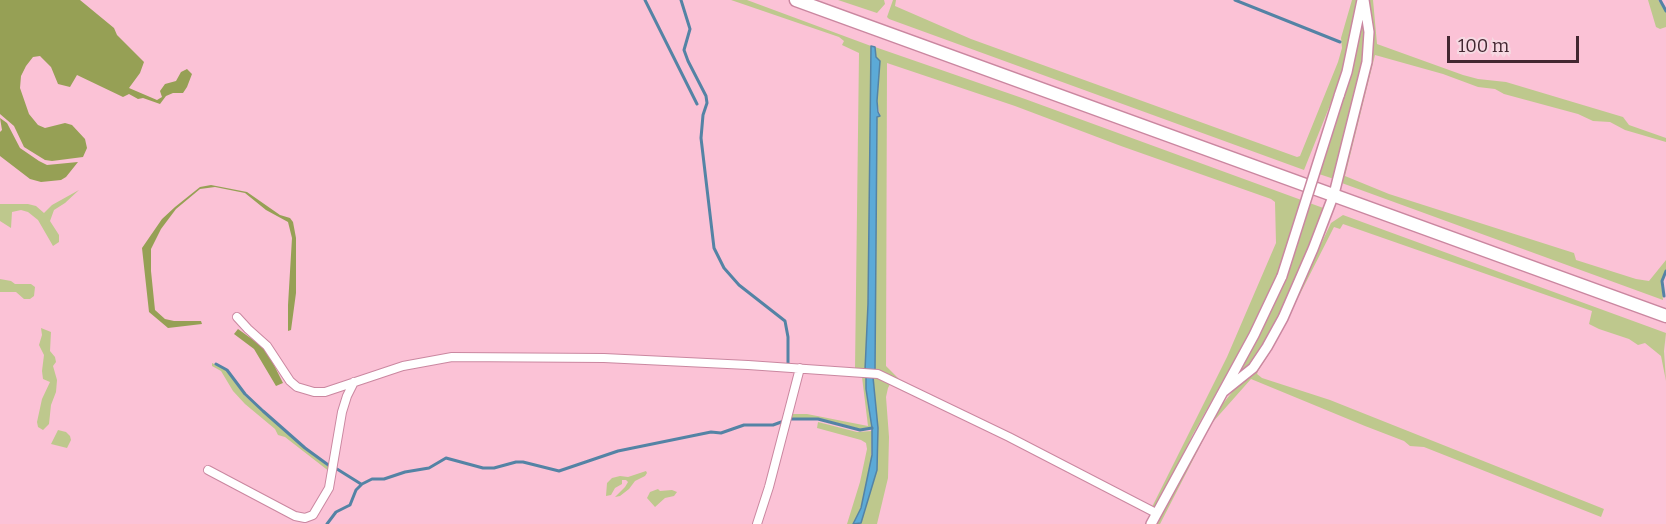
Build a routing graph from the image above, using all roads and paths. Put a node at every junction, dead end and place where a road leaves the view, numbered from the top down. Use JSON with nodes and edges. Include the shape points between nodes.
{"nodes":[{"id":1,"x":796,"y":0,"type":"edge"},
{"id":2,"x":1363,"y":0,"type":"edge"},
{"id":3,"x":1334,"y":194,"type":"junction"},
{"id":4,"x":1666,"y":316,"type":"edge"},
{"id":5,"x":237,"y":317,"type":"dead end"},
{"id":6,"x":800,"y":368,"type":"junction"},
{"id":7,"x":354,"y":382,"type":"junction"},
{"id":8,"x":1223,"y":392,"type":"junction"},
{"id":9,"x":208,"y":470,"type":"dead end"},
{"id":10,"x":1156,"y":513,"type":"junction"},
{"id":11,"x":757,"y":524,"type":"edge"},
{"id":12,"x":1150,"y":524,"type":"edge"}],
"edges":[{"from":1,"to":3,"type":"highway"},
{"from":2,"to":3,"type":"street","via":[[1369,32],[1367,62]]},
{"from":2,"to":8,"type":"street","bridge":true,"via":[[1347,72],[1282,276]]},
{"from":3,"to":4,"type":"highway"},
{"from":3,"to":8,"type":"street","via":[[1283,318],[1267,347],[1252,368]]},
{"from":5,"to":7,"type":"street","via":[[267,346],[283,373],[297,387],[325,392]]},
{"from":6,"to":7,"type":"street","via":[[604,358],[452,357],[403,366]]},
{"from":6,"to":10,"type":"street","via":[[878,374]]},
{"from":6,"to":11,"type":"street"},
{"from":7,"to":9,"type":"street","via":[[342,412],[329,488],[313,515],[295,516]]},
{"from":8,"to":10,"type":"street"},
{"from":10,"to":12,"type":"street"}]}
